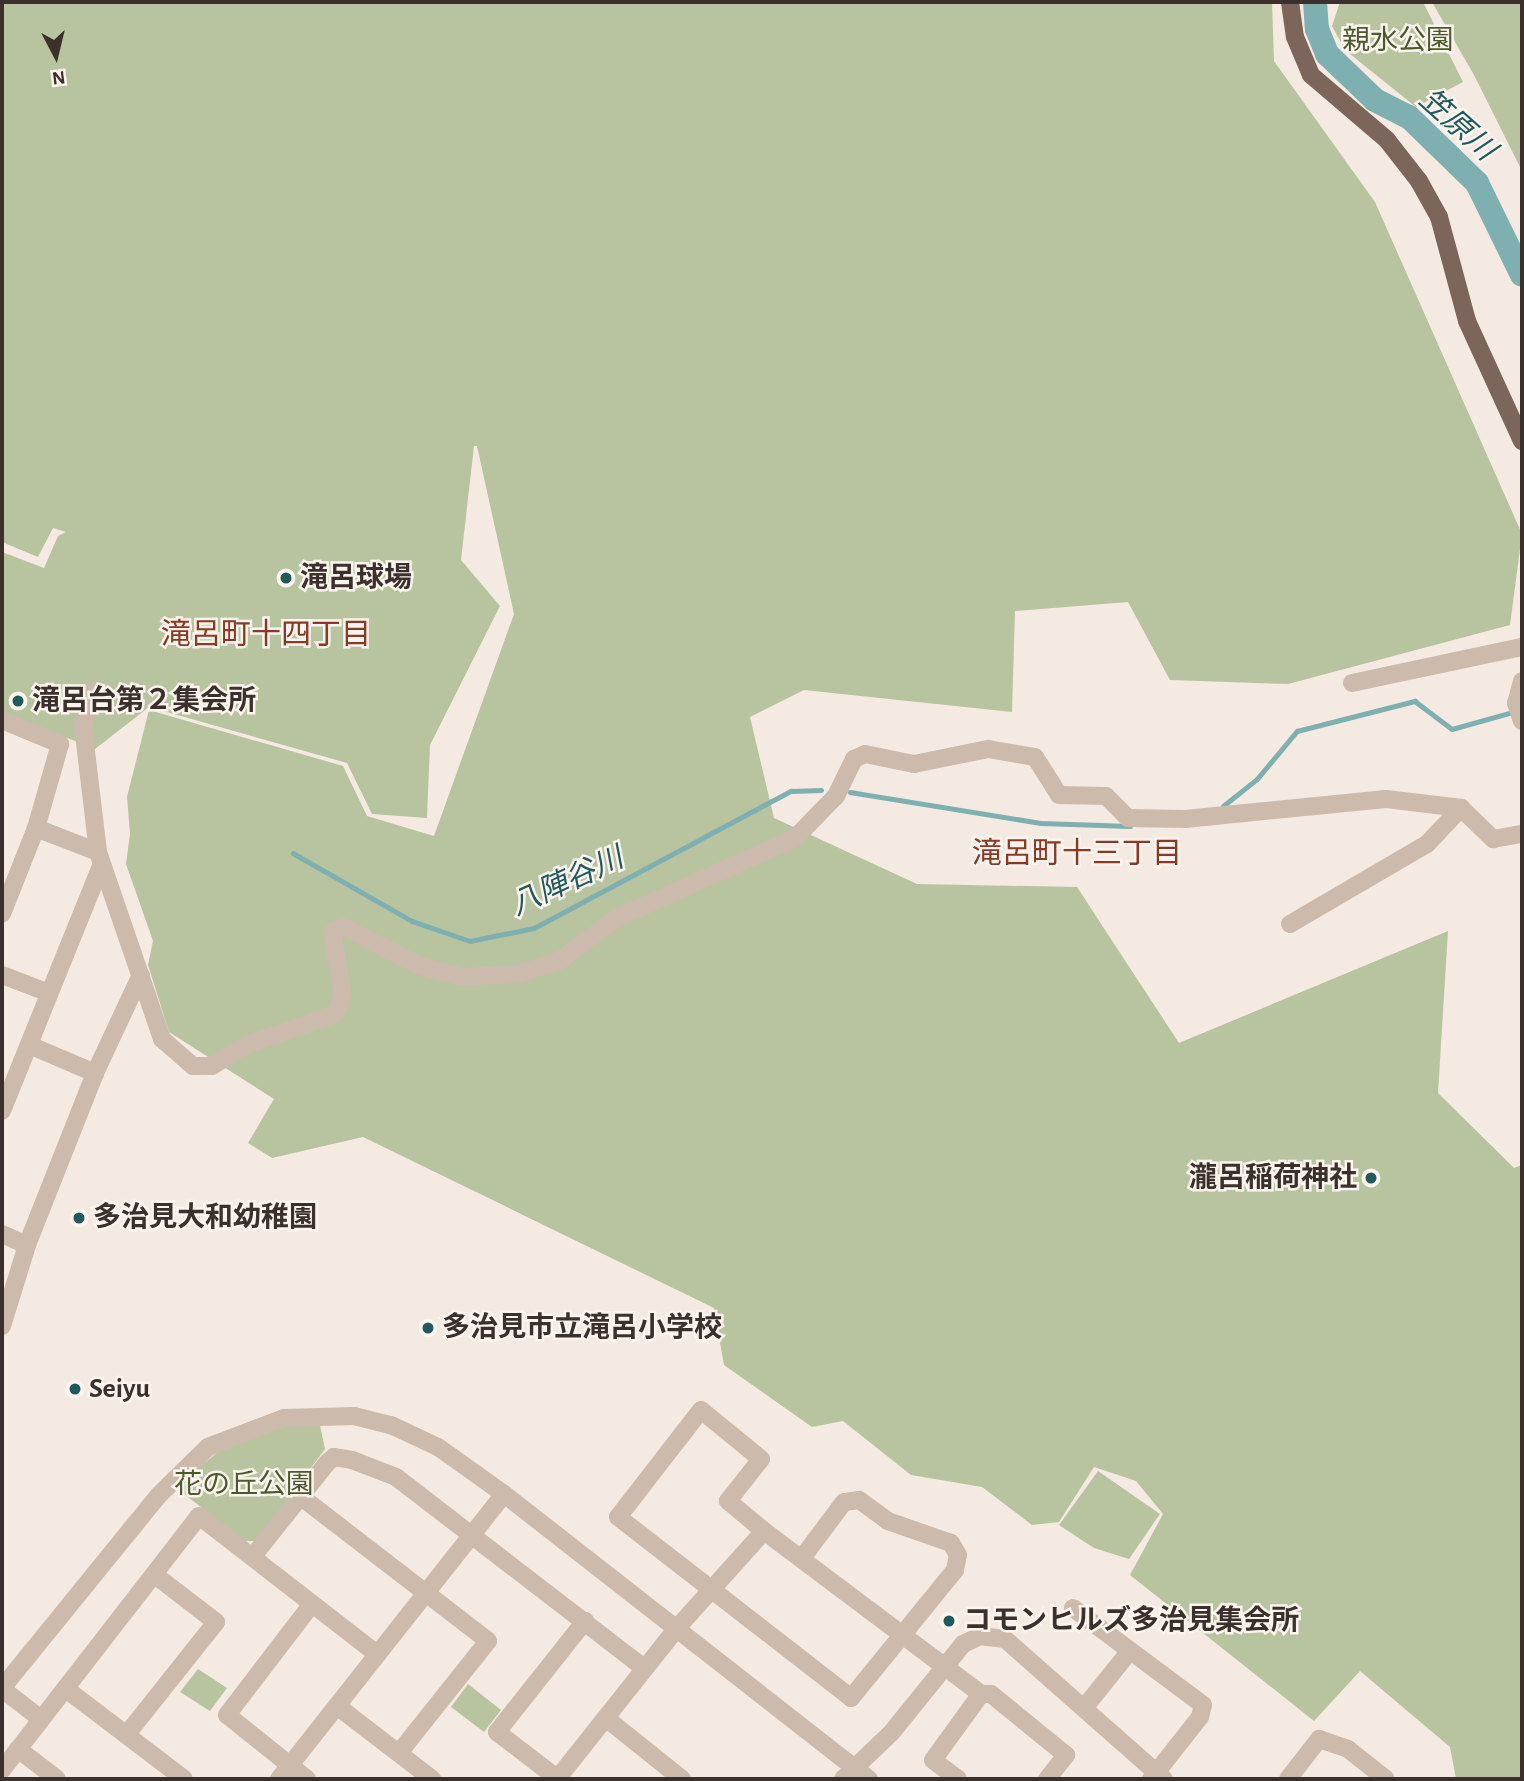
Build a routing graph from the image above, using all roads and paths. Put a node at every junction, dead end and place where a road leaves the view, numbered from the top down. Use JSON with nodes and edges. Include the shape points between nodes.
{"nodes":[{"id":1,"x":1290,"y":2,"type":"edge"},
{"id":2,"x":1522,"y":440,"type":"edge"},
{"id":3,"x":1522,"y":647,"type":"edge"},
{"id":4,"x":1522,"y":681,"type":"edge"},
{"id":5,"x":1352,"y":683,"type":"dead end"},
{"id":6,"x":92,"y":691,"type":"dead end"},
{"id":7,"x":1520,"y":714,"type":"edge"},
{"id":8,"x":2,"y":720,"type":"edge"},
{"id":9,"x":1461,"y":808,"type":"junction"},
{"id":10,"x":36,"y":828,"type":"junction"},
{"id":11,"x":1522,"y":834,"type":"edge"},
{"id":12,"x":100,"y":858,"type":"junction"},
{"id":13,"x":2,"y":914,"type":"edge"},
{"id":14,"x":1290,"y":924,"type":"dead end"},
{"id":15,"x":2,"y":975,"type":"edge"},
{"id":16,"x":141,"y":975,"type":"junction"},
{"id":17,"x":49,"y":993,"type":"junction"},
{"id":18,"x":29,"y":1045,"type":"junction"},
{"id":19,"x":95,"y":1073,"type":"junction"},
{"id":20,"x":2,"y":1111,"type":"edge"},
{"id":21,"x":2,"y":1234,"type":"edge"},
{"id":22,"x":27,"y":1245,"type":"junction"},
{"id":23,"x":2,"y":1319,"type":"edge"},
{"id":24,"x":504,"y":1494,"type":"junction"},
{"id":25,"x":300,"y":1496,"type":"junction"},
{"id":26,"x":764,"y":1531,"type":"junction"},
{"id":27,"x":471,"y":1533,"type":"junction"},
{"id":28,"x":254,"y":1555,"type":"junction"},
{"id":29,"x":802,"y":1558,"type":"junction"},
{"id":30,"x":155,"y":1575,"type":"junction"},
{"id":31,"x":713,"y":1592,"type":"junction"},
{"id":32,"x":424,"y":1593,"type":"junction"},
{"id":33,"x":312,"y":1604,"type":"junction"},
{"id":34,"x":1073,"y":1608,"type":"dead end"},
{"id":35,"x":585,"y":1621,"type":"junction"},
{"id":36,"x":677,"y":1628,"type":"junction"},
{"id":37,"x":906,"y":1634,"type":"junction"},
{"id":38,"x":1129,"y":1653,"type":"junction"},
{"id":39,"x":377,"y":1654,"type":"junction"},
{"id":40,"x":944,"y":1666,"type":"junction"},
{"id":41,"x":645,"y":1669,"type":"junction"},
{"id":42,"x":2,"y":1688,"type":"edge"},
{"id":43,"x":66,"y":1689,"type":"junction"},
{"id":44,"x":981,"y":1694,"type":"junction"},
{"id":45,"x":337,"y":1706,"type":"junction"},
{"id":46,"x":1084,"y":1708,"type":"junction"},
{"id":47,"x":41,"y":1719,"type":"junction"},
{"id":48,"x":607,"y":1719,"type":"junction"},
{"id":49,"x":127,"y":1734,"type":"junction"},
{"id":50,"x":18,"y":1749,"type":"junction"},
{"id":51,"x":399,"y":1753,"type":"junction"},
{"id":52,"x":2,"y":1770,"type":"edge"},
{"id":53,"x":285,"y":1772,"type":"edge"},
{"id":54,"x":848,"y":1773,"type":"edge"},
{"id":55,"x":1157,"y":1777,"type":"edge"},
{"id":56,"x":180,"y":1778,"type":"edge"},
{"id":57,"x":57,"y":1779,"type":"edge"},
{"id":58,"x":307,"y":1779,"type":"edge"},
{"id":59,"x":432,"y":1779,"type":"edge"},
{"id":60,"x":558,"y":1779,"type":"edge"},
{"id":61,"x":682,"y":1779,"type":"edge"},
{"id":62,"x":869,"y":1779,"type":"edge"},
{"id":63,"x":958,"y":1779,"type":"edge"},
{"id":64,"x":1047,"y":1779,"type":"edge"},
{"id":65,"x":1288,"y":1779,"type":"edge"},
{"id":66,"x":1386,"y":1779,"type":"edge"}],
"edges":[{"from":1,"to":2,"type":"main road","via":[[1295,37],[1311,75],[1387,140],[1419,181],[1439,217],[1467,321]]},
{"from":3,"to":5,"type":"street"},
{"from":4,"to":7,"type":"street"},
{"from":6,"to":12,"type":"street","via":[[83,726]]},
{"from":8,"to":10,"type":"street","via":[[60,744]]},
{"from":9,"to":11,"type":"street","via":[[1493,839]]},
{"from":9,"to":14,"type":"street","via":[[1427,844]]},
{"from":9,"to":16,"type":"street","via":[[1386,799],[1185,818],[1128,818],[1106,796],[1059,795],[1035,757],[988,749],[914,764],[865,754],[854,759],[836,796],[794,838],[643,905],[559,961],[518,974],[462,977],[421,966],[344,927],[332,932],[343,995],[336,1014],[246,1045],[212,1066],[193,1066],[162,1040]]},
{"from":10,"to":12,"type":"street"},
{"from":10,"to":13,"type":"street"},
{"from":12,"to":16,"type":"street"},
{"from":12,"to":17,"type":"street"},
{"from":15,"to":17,"type":"street"},
{"from":16,"to":19,"type":"street"},
{"from":17,"to":18,"type":"street"},
{"from":18,"to":19,"type":"street"},
{"from":18,"to":20,"type":"street"},
{"from":19,"to":22,"type":"street"},
{"from":21,"to":22,"type":"street"},
{"from":22,"to":23,"type":"street"},
{"from":24,"to":27,"type":"street"},
{"from":24,"to":36,"type":"street"},
{"from":24,"to":42,"type":"street","via":[[438,1447],[391,1425],[354,1416],[284,1418],[236,1432],[208,1447],[174,1478]]},
{"from":25,"to":27,"type":"street","via":[[334,1457],[352,1460],[396,1477]]},
{"from":25,"to":28,"type":"street"},
{"from":25,"to":32,"type":"street"},
{"from":26,"to":29,"type":"street"},
{"from":26,"to":31,"type":"street"},
{"from":26,"to":31,"type":"street","via":[[728,1501],[761,1458],[701,1410],[618,1517]]},
{"from":27,"to":32,"type":"street"},
{"from":27,"to":35,"type":"street"},
{"from":28,"to":30,"type":"street","via":[[199,1516]]},
{"from":28,"to":33,"type":"street"},
{"from":29,"to":37,"type":"street"},
{"from":29,"to":37,"type":"street","via":[[844,1502],[859,1500],[888,1521],[951,1544],[958,1555],[955,1570]]},
{"from":30,"to":43,"type":"street"},
{"from":30,"to":49,"type":"street","via":[[216,1622]]},
{"from":31,"to":36,"type":"street"},
{"from":31,"to":37,"type":"street","via":[[851,1698]]},
{"from":32,"to":39,"type":"street"},
{"from":32,"to":51,"type":"street","via":[[488,1641]]},
{"from":33,"to":39,"type":"street"},
{"from":33,"to":53,"type":"street","via":[[227,1715]]},
{"from":34,"to":38,"type":"street"},
{"from":35,"to":41,"type":"street"},
{"from":35,"to":60,"type":"street","via":[[497,1732]]},
{"from":36,"to":41,"type":"street"},
{"from":36,"to":54,"type":"street"},
{"from":37,"to":40,"type":"street"},
{"from":38,"to":46,"type":"street"},
{"from":38,"to":55,"type":"street","via":[[1203,1705],[1200,1717]]},
{"from":39,"to":45,"type":"street"},
{"from":40,"to":44,"type":"street"},
{"from":40,"to":46,"type":"street","via":[[963,1644],[980,1636],[1005,1639]]},
{"from":40,"to":54,"type":"street","via":[[892,1732]]},
{"from":41,"to":48,"type":"street"},
{"from":42,"to":47,"type":"street"},
{"from":43,"to":47,"type":"street"},
{"from":43,"to":49,"type":"street"},
{"from":44,"to":63,"type":"street","via":[[933,1760]]},
{"from":44,"to":64,"type":"street","via":[[991,1694],[1066,1755]]},
{"from":45,"to":51,"type":"street"},
{"from":45,"to":53,"type":"street"},
{"from":46,"to":55,"type":"street"},
{"from":47,"to":50,"type":"street"},
{"from":48,"to":60,"type":"street"},
{"from":48,"to":61,"type":"street"},
{"from":49,"to":56,"type":"street"},
{"from":50,"to":52,"type":"street"},
{"from":50,"to":57,"type":"street"},
{"from":51,"to":59,"type":"street"},
{"from":53,"to":58,"type":"street"},
{"from":54,"to":62,"type":"street"},
{"from":65,"to":66,"type":"street","via":[[1319,1739],[1348,1749]]}]}
